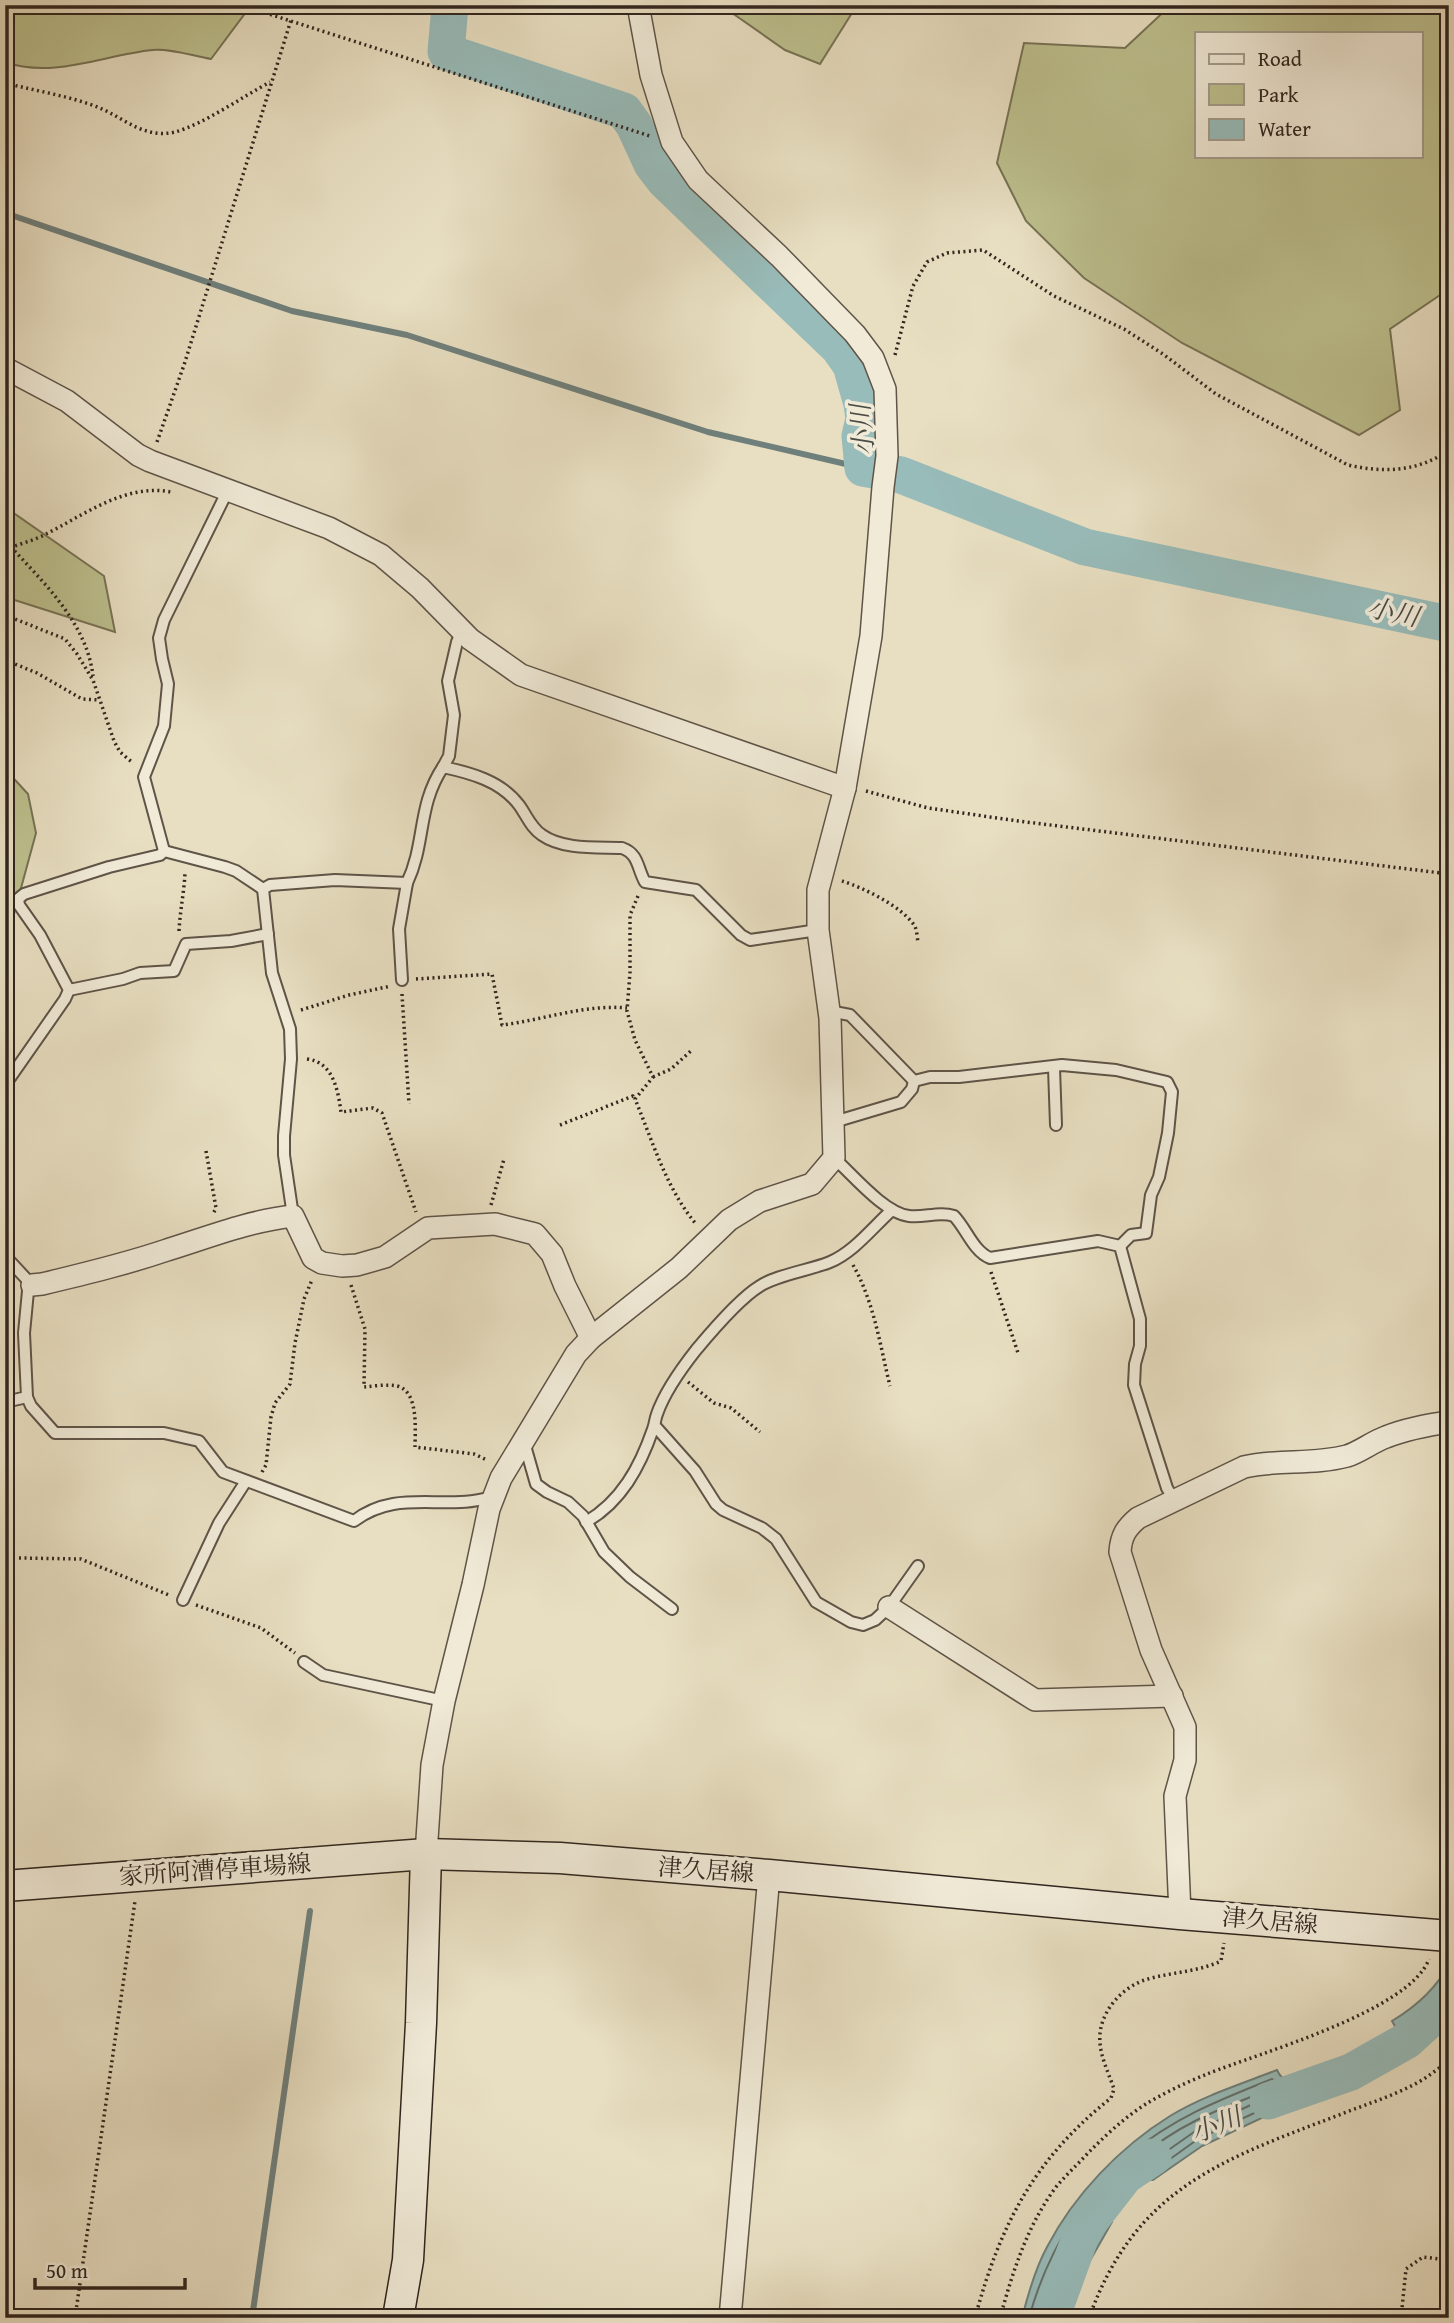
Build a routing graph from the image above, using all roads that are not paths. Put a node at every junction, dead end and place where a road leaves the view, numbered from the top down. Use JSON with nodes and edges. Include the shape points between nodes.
{"nodes":[{"id":1,"x":638,"y":5,"type":"edge"},
{"id":2,"x":5,"y":368,"type":"edge"},
{"id":3,"x":228,"y":490,"type":"junction"},
{"id":4,"x":462,"y":631,"type":"junction"},
{"id":5,"x":443,"y":767,"type":"junction"},
{"id":6,"x":845,"y":787,"type":"junction"},
{"id":7,"x":164,"y":851,"type":"junction"},
{"id":8,"x":407,"y":883,"type":"junction"},
{"id":9,"x":263,"y":890,"type":"junction"},
{"id":10,"x":818,"y":930,"type":"junction"},
{"id":11,"x":268,"y":934,"type":"junction"},
{"id":12,"x":402,"y":980,"type":"road end"},
{"id":13,"x":69,"y":990,"type":"junction"},
{"id":14,"x":829,"y":1011,"type":"junction"},
{"id":15,"x":1054,"y":1068,"type":"junction"},
{"id":16,"x":914,"y":1081,"type":"junction"},
{"id":17,"x":5,"y":1085,"type":"edge"},
{"id":18,"x":834,"y":1122,"type":"junction"},
{"id":19,"x":1056,"y":1125,"type":"dead end"},
{"id":20,"x":834,"y":1158,"type":"junction"},
{"id":21,"x":892,"y":1210,"type":"junction"},
{"id":22,"x":293,"y":1216,"type":"junction"},
{"id":23,"x":1120,"y":1246,"type":"junction"},
{"id":24,"x":5,"y":1256,"type":"edge"},
{"id":25,"x":32,"y":1285,"type":"junction"},
{"id":26,"x":591,"y":1338,"type":"junction"},
{"id":27,"x":27,"y":1397,"type":"junction"},
{"id":28,"x":5,"y":1402,"type":"edge"},
{"id":29,"x":1449,"y":1422,"type":"edge"},
{"id":30,"x":654,"y":1426,"type":"junction"},
{"id":31,"x":524,"y":1441,"type":"junction"},
{"id":32,"x":251,"y":1482,"type":"junction"},
{"id":33,"x":494,"y":1497,"type":"junction"},
{"id":34,"x":1174,"y":1500,"type":"junction"},
{"id":35,"x":586,"y":1522,"type":"junction"},
{"id":36,"x":5,"y":1538,"type":"edge"},
{"id":37,"x":6,"y":1558,"type":"edge"},
{"id":38,"x":918,"y":1566,"type":"dead end"},
{"id":39,"x":183,"y":1600,"type":"road end"},
{"id":40,"x":889,"y":1607,"type":"junction"},
{"id":41,"x":672,"y":1609,"type":"dead end"},
{"id":42,"x":304,"y":1662,"type":"road end"},
{"id":43,"x":1172,"y":1696,"type":"junction"},
{"id":44,"x":444,"y":1701,"type":"junction"},
{"id":45,"x":426,"y":1854,"type":"junction"},
{"id":46,"x":769,"y":1875,"type":"junction"},
{"id":47,"x":5,"y":1886,"type":"edge"},
{"id":48,"x":1180,"y":1914,"type":"junction"},
{"id":49,"x":1442,"y":1935,"type":"edge"},
{"id":50,"x":398,"y":2318,"type":"edge"},
{"id":51,"x":730,"y":2318,"type":"edge"}],
"edges":[{"from":1,"to":6,"type":"street","via":[[651,75],[672,142],[698,180],[855,334],[873,358],[886,389],[887,456],[871,636]]},
{"from":2,"to":3,"type":"street","via":[[67,401],[138,455]]},
{"from":3,"to":4,"type":"street","via":[[329,528],[381,555]]},
{"from":3,"to":7,"type":"lane","via":[[164,620],[159,647],[167,676],[167,703],[164,726],[144,777]]},
{"from":4,"to":5,"type":"lane","via":[[448,681],[454,715],[449,756]]},
{"from":4,"to":6,"type":"street","via":[[521,675]]},
{"from":5,"to":8,"type":"lane","via":[[426,802]]},
{"from":5,"to":10,"type":"lane","via":[[496,785],[543,837],[629,851],[645,881],[696,890],[750,940]]},
{"from":6,"to":10,"type":"street","via":[[818,890]]},
{"from":7,"to":9,"type":"lane","via":[[236,871]]},
{"from":7,"to":13,"type":"lane","via":[[18,899]]},
{"from":8,"to":9,"type":"lane","via":[[335,880],[270,885]]},
{"from":8,"to":12,"type":"lane","via":[[399,929]]},
{"from":9,"to":11,"type":"lane"},
{"from":10,"to":14,"type":"street"},
{"from":11,"to":13,"type":"lane","via":[[186,944],[174,971],[140,973]]},
{"from":11,"to":22,"type":"lane","via":[[272,973],[290,1029],[284,1155]]},
{"from":13,"to":17,"type":"lane"},
{"from":14,"to":16,"type":"lane","via":[[850,1015]]},
{"from":14,"to":18,"type":"street"},
{"from":15,"to":16,"type":"lane"},
{"from":15,"to":19,"type":"lane"},
{"from":15,"to":23,"type":"lane","via":[[1116,1070],[1167,1082],[1171,1087],[1168,1133],[1146,1233],[1131,1235]]},
{"from":16,"to":18,"type":"lane","via":[[901,1102]]},
{"from":18,"to":20,"type":"street"},
{"from":20,"to":21,"type":"lane"},
{"from":20,"to":26,"type":"street","via":[[812,1184],[760,1200],[729,1220],[679,1268]]},
{"from":21,"to":23,"type":"lane","via":[[904,1216],[954,1216],[986,1257],[1098,1241]]},
{"from":21,"to":30,"type":"lane","via":[[831,1262],[760,1285],[694,1353],[668,1390]]},
{"from":22,"to":25,"type":"street","via":[[246,1224],[116,1266]]},
{"from":22,"to":26,"type":"street","via":[[313,1258],[347,1266],[385,1257],[428,1228],[495,1224],[535,1234],[552,1254]]},
{"from":23,"to":34,"type":"lane","via":[[1140,1319],[1134,1385]]},
{"from":24,"to":25,"type":"lane"},
{"from":25,"to":27,"type":"lane","via":[[24,1333]]},
{"from":26,"to":31,"type":"street","via":[[576,1353]]},
{"from":27,"to":28,"type":"lane"},
{"from":27,"to":32,"type":"lane","via":[[55,1433],[150,1432],[186,1437],[199,1441],[223,1472]]},
{"from":29,"to":34,"type":"street","via":[[1385,1437],[1348,1456],[1244,1466]]},
{"from":30,"to":35,"type":"lane","via":[[623,1491]]},
{"from":30,"to":40,"type":"lane","via":[[695,1471],[716,1504],[776,1539],[816,1602],[863,1625]]},
{"from":31,"to":33,"type":"street"},
{"from":31,"to":35,"type":"lane","via":[[537,1484],[568,1502]]},
{"from":32,"to":33,"type":"lane","via":[[355,1521],[387,1504]]},
{"from":32,"to":39,"type":"lane","via":[[219,1522]]},
{"from":33,"to":44,"type":"street"},
{"from":34,"to":43,"type":"street","via":[[1127,1527],[1120,1552],[1151,1650]]},
{"from":35,"to":41,"type":"lane","via":[[604,1552]]},
{"from":36,"to":37,"type":"lane"},
{"from":38,"to":40,"type":"lane"},
{"from":40,"to":43,"type":"street","via":[[1035,1700]]},
{"from":42,"to":44,"type":"lane","via":[[323,1675]]},
{"from":43,"to":48,"type":"street","via":[[1186,1739],[1175,1796]]},
{"from":44,"to":45,"type":"street","via":[[432,1765]]},
{"from":45,"to":46,"type":"main road","name":"津久居線","via":[[560,1858]]},
{"from":45,"to":47,"type":"main road","name":"家所阿漕停車場線"},
{"from":45,"to":50,"type":"main road","via":[[409,2246]]},
{"from":46,"to":48,"type":"main road","name":"津久居線"},
{"from":46,"to":51,"type":"street"},
{"from":48,"to":49,"type":"main road","name":"津久居線"}]}
